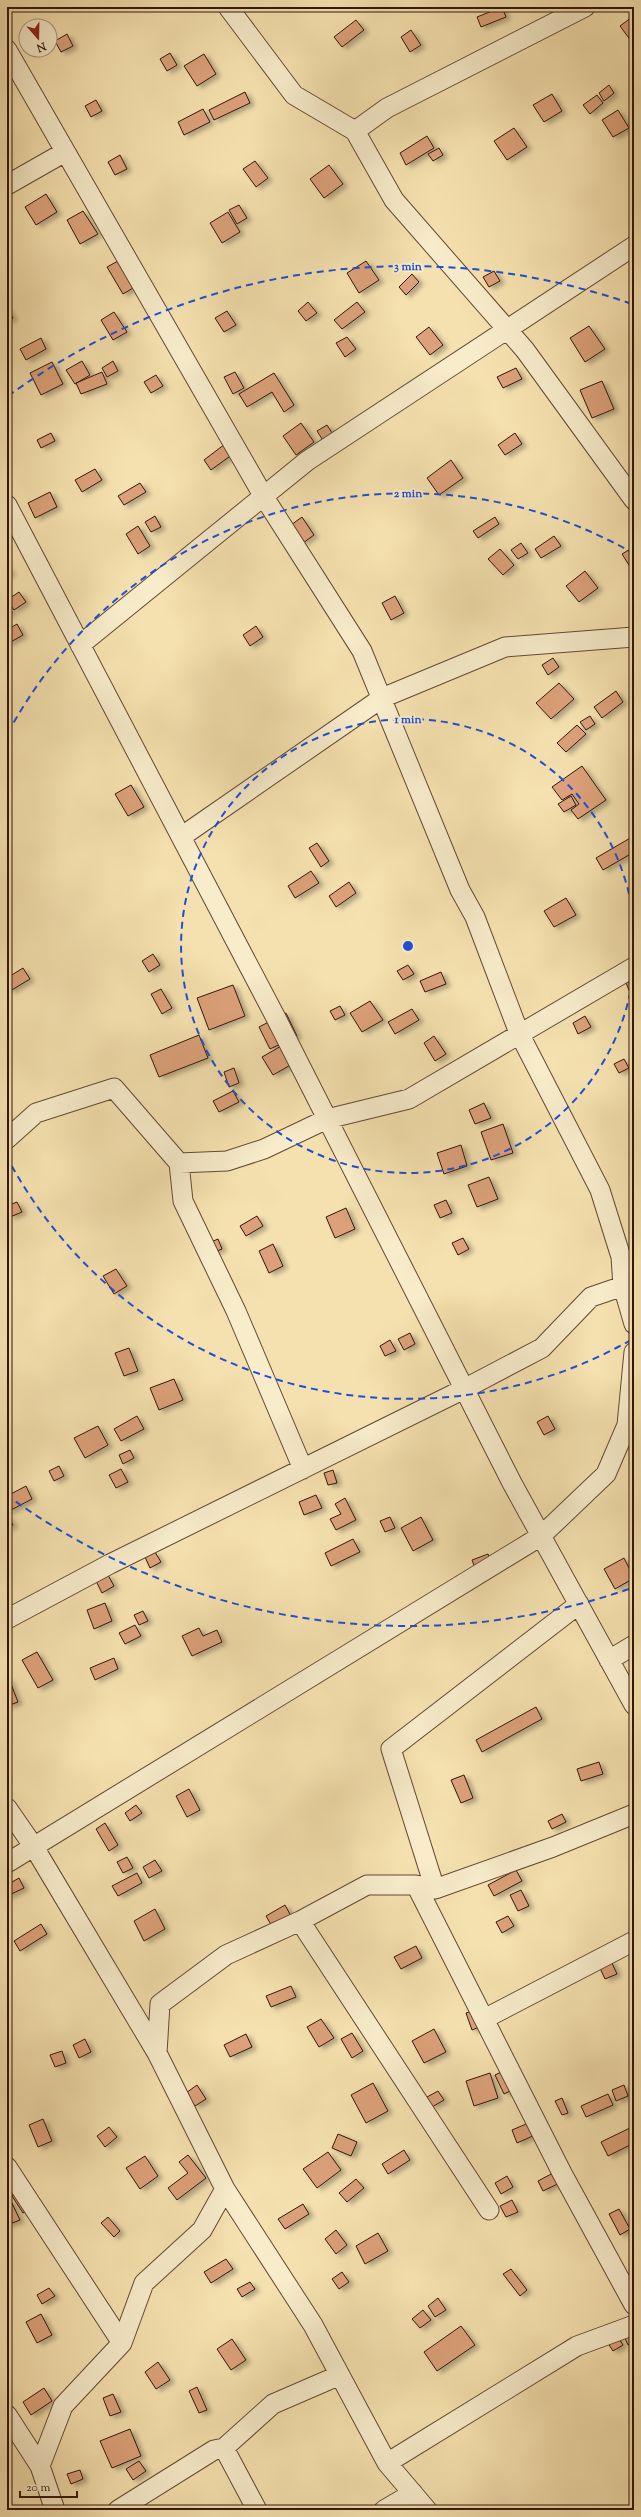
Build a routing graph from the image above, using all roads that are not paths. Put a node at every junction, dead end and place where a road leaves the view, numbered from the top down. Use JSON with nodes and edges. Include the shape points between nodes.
{"nodes":[{"id":1,"x":228,"y":7,"type":"edge"},
{"id":2,"x":585,"y":7,"type":"edge"},
{"id":3,"x":7,"y":50,"type":"edge"},
{"id":4,"x":355,"y":131,"type":"junction"},
{"id":5,"x":65,"y":152,"type":"junction"},
{"id":6,"x":7,"y":185,"type":"edge"},
{"id":7,"x":634,"y":246,"type":"edge"},
{"id":8,"x":506,"y":330,"type":"junction"},
{"id":9,"x":264,"y":497,"type":"junction"},
{"id":10,"x":634,"y":500,"type":"edge"},
{"id":11,"x":7,"y":505,"type":"edge"},
{"id":12,"x":13,"y":531,"type":"edge"},
{"id":13,"x":634,"y":637,"type":"edge"},
{"id":14,"x":80,"y":645,"type":"junction"},
{"id":15,"x":382,"y":698,"type":"junction"},
{"id":16,"x":181,"y":837,"type":"junction"},
{"id":17,"x":634,"y":967,"type":"edge"},
{"id":18,"x":519,"y":1034,"type":"junction"},
{"id":19,"x":327,"y":1119,"type":"junction"},
{"id":20,"x":7,"y":1139,"type":"edge"},
{"id":21,"x":179,"y":1162,"type":"junction"},
{"id":22,"x":623,"y":1286,"type":"junction"},
{"id":23,"x":634,"y":1324,"type":"edge"},
{"id":24,"x":634,"y":1352,"type":"edge"},
{"id":25,"x":464,"y":1389,"type":"junction"},
{"id":26,"x":303,"y":1469,"type":"junction"},
{"id":27,"x":541,"y":1536,"type":"junction"},
{"id":28,"x":578,"y":1604,"type":"junction"},
{"id":29,"x":7,"y":1619,"type":"edge"},
{"id":30,"x":634,"y":1645,"type":"edge"},
{"id":31,"x":609,"y":1660,"type":"junction"},
{"id":32,"x":634,"y":1705,"type":"edge"},
{"id":33,"x":7,"y":1808,"type":"edge"},
{"id":34,"x":634,"y":1814,"type":"edge"},
{"id":35,"x":34,"y":1847,"type":"junction"},
{"id":36,"x":7,"y":1863,"type":"edge"},
{"id":37,"x":416,"y":1885,"type":"junction"},
{"id":38,"x":435,"y":1889,"type":"junction"},
{"id":39,"x":300,"y":1921,"type":"junction"},
{"id":40,"x":634,"y":1942,"type":"edge"},
{"id":41,"x":484,"y":2019,"type":"junction"},
{"id":42,"x":157,"y":2053,"type":"junction"},
{"id":43,"x":7,"y":2167,"type":"edge"},
{"id":44,"x":225,"y":2190,"type":"junction"},
{"id":45,"x":489,"y":2210,"type":"dead end"},
{"id":46,"x":634,"y":2305,"type":"edge"},
{"id":47,"x":634,"y":2325,"type":"edge"},
{"id":48,"x":122,"y":2343,"type":"junction"},
{"id":49,"x":340,"y":2375,"type":"junction"},
{"id":50,"x":7,"y":2415,"type":"edge"},
{"id":51,"x":224,"y":2448,"type":"junction"},
{"id":52,"x":387,"y":2463,"type":"junction"},
{"id":53,"x":40,"y":2466,"type":"junction"},
{"id":54,"x":413,"y":2493,"type":"junction"},
{"id":55,"x":55,"y":2510,"type":"edge"},
{"id":56,"x":118,"y":2510,"type":"edge"},
{"id":57,"x":257,"y":2510,"type":"edge"},
{"id":58,"x":384,"y":2510,"type":"edge"},
{"id":59,"x":427,"y":2510,"type":"edge"}],
"edges":[{"from":1,"to":4,"type":"street","via":[[294,95]]},
{"from":2,"to":4,"type":"street","via":[[387,108]]},
{"from":3,"to":5,"type":"street"},
{"from":4,"to":8,"type":"street","via":[[394,200]]},
{"from":5,"to":6,"type":"street"},
{"from":5,"to":9,"type":"street"},
{"from":7,"to":8,"type":"street"},
{"from":8,"to":9,"type":"street","via":[[307,461]]},
{"from":8,"to":10,"type":"street","via":[[525,350]]},
{"from":9,"to":14,"type":"street"},
{"from":9,"to":15,"type":"street","via":[[362,651]]},
{"from":11,"to":12,"type":"street"},
{"from":12,"to":14,"type":"street"},
{"from":13,"to":15,"type":"street","via":[[505,647]]},
{"from":14,"to":16,"type":"street"},
{"from":15,"to":16,"type":"street"},
{"from":15,"to":18,"type":"street","via":[[460,890],[475,917]]},
{"from":16,"to":19,"type":"street"},
{"from":17,"to":18,"type":"street"},
{"from":18,"to":19,"type":"street","via":[[410,1099]]},
{"from":18,"to":22,"type":"street","via":[[600,1190],[621,1257]]},
{"from":19,"to":21,"type":"street","via":[[264,1149],[227,1161]]},
{"from":19,"to":25,"type":"street"},
{"from":20,"to":21,"type":"street","via":[[36,1113],[114,1088]]},
{"from":21,"to":26,"type":"street","via":[[182,1201],[236,1311]]},
{"from":22,"to":23,"type":"street"},
{"from":22,"to":25,"type":"street","via":[[591,1297],[542,1348]]},
{"from":24,"to":27,"type":"street","via":[[627,1425],[606,1474]]},
{"from":25,"to":26,"type":"street"},
{"from":25,"to":27,"type":"street"},
{"from":26,"to":29,"type":"street","via":[[110,1564]]},
{"from":27,"to":28,"type":"street"},
{"from":27,"to":35,"type":"street"},
{"from":28,"to":31,"type":"street"},
{"from":28,"to":38,"type":"street","via":[[391,1749]]},
{"from":30,"to":31,"type":"street"},
{"from":31,"to":32,"type":"street"},
{"from":33,"to":35,"type":"street"},
{"from":34,"to":38,"type":"street","via":[[553,1847]]},
{"from":35,"to":36,"type":"street"},
{"from":35,"to":42,"type":"street"},
{"from":37,"to":38,"type":"street"},
{"from":37,"to":39,"type":"street","via":[[367,1885]]},
{"from":37,"to":41,"type":"street"},
{"from":39,"to":42,"type":"street","via":[[226,1955],[160,2004]]},
{"from":39,"to":45,"type":"street"},
{"from":40,"to":41,"type":"street"},
{"from":41,"to":46,"type":"street","via":[[562,2173]]},
{"from":42,"to":44,"type":"street"},
{"from":43,"to":48,"type":"street"},
{"from":44,"to":48,"type":"street","via":[[202,2230],[144,2283]]},
{"from":44,"to":49,"type":"street","via":[[313,2325]]},
{"from":47,"to":52,"type":"street","via":[[577,2346]]},
{"from":48,"to":53,"type":"street","via":[[63,2406]]},
{"from":49,"to":51,"type":"street","via":[[273,2404]]},
{"from":49,"to":52,"type":"street"},
{"from":50,"to":53,"type":"street"},
{"from":51,"to":56,"type":"street","via":[[214,2450]]},
{"from":51,"to":57,"type":"street"},
{"from":52,"to":54,"type":"street"},
{"from":53,"to":55,"type":"street"},
{"from":54,"to":58,"type":"street"},
{"from":54,"to":59,"type":"street"}]}
